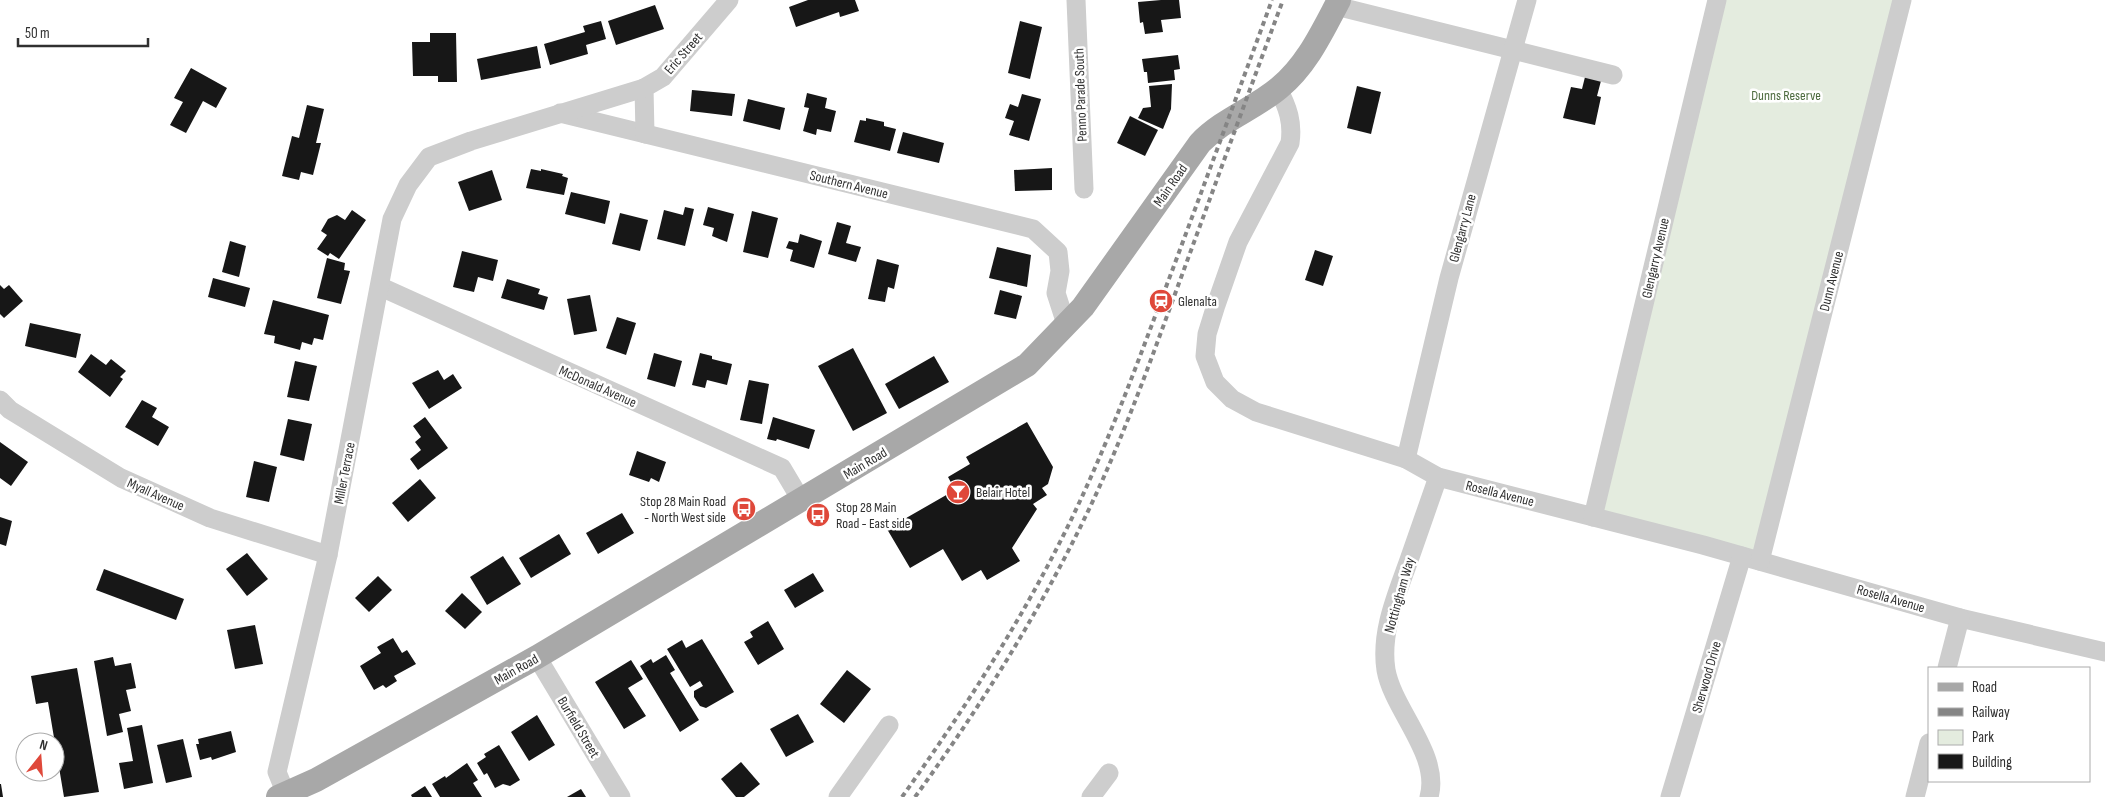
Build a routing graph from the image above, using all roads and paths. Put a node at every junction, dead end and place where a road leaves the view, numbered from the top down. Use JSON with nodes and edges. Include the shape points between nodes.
{"nodes":[{"id":1,"x":729,"y":0,"type":"edge"},
{"id":2,"x":1076,"y":0,"type":"edge"},
{"id":3,"x":1526,"y":0,"type":"edge"},
{"id":4,"x":1717,"y":0,"type":"edge"},
{"id":5,"x":1902,"y":0,"type":"edge"},
{"id":6,"x":1338,"y":3,"type":"edge"},
{"id":7,"x":1511,"y":50,"type":"junction"},
{"id":8,"x":1614,"y":75,"type":"dead end"},
{"id":9,"x":644,"y":88,"type":"junction"},
{"id":10,"x":1278,"y":89,"type":"junction"},
{"id":11,"x":560,"y":113,"type":"junction"},
{"id":12,"x":645,"y":134,"type":"junction"},
{"id":13,"x":1084,"y":189,"type":"dead end"},
{"id":14,"x":381,"y":287,"type":"junction"},
{"id":15,"x":1066,"y":324,"type":"junction"},
{"id":16,"x":0,"y":400,"type":"edge"},
{"id":17,"x":1406,"y":459,"type":"junction"},
{"id":18,"x":1438,"y":477,"type":"junction"},
{"id":19,"x":801,"y":500,"type":"junction"},
{"id":20,"x":1593,"y":516,"type":"junction"},
{"id":21,"x":328,"y":555,"type":"junction"},
{"id":22,"x":1742,"y":556,"type":"junction"},
{"id":23,"x":1760,"y":561,"type":"junction"},
{"id":24,"x":1960,"y":618,"type":"junction"},
{"id":25,"x":2105,"y":652,"type":"edge"},
{"id":26,"x":537,"y":657,"type":"junction"},
{"id":27,"x":1947,"y":667,"type":"edge"},
{"id":28,"x":889,"y":725,"type":"dead end"},
{"id":29,"x":1928,"y":747,"type":"edge"},
{"id":30,"x":1109,"y":773,"type":"dead end"},
{"id":31,"x":282,"y":796,"type":"edge"},
{"id":32,"x":621,"y":797,"type":"edge"},
{"id":33,"x":838,"y":797,"type":"edge"},
{"id":34,"x":1091,"y":797,"type":"edge"},
{"id":35,"x":1429,"y":797,"type":"edge"},
{"id":36,"x":1670,"y":797,"type":"edge"},
{"id":37,"x":1915,"y":797,"type":"edge"}],
"edges":[{"from":1,"to":9,"type":"street","name":"Eric Street","via":[[663,77]]},
{"from":2,"to":13,"type":"street","name":"Penno Parade South"},
{"from":3,"to":7,"type":"street","name":"Glengarry Lane"},
{"from":4,"to":20,"type":"street","name":"Glengarry Avenue"},
{"from":5,"to":23,"type":"street","name":"Dunn Avenue"},
{"from":6,"to":7,"type":"street"},
{"from":6,"to":10,"type":"main road","name":"Main Road","via":[[1302,67]]},
{"from":7,"to":8,"type":"street"},
{"from":7,"to":17,"type":"street","name":"Glengarry Lane","via":[[1449,278]]},
{"from":9,"to":11,"type":"street"},
{"from":9,"to":12,"type":"street"},
{"from":10,"to":15,"type":"main road","name":"Main Road","via":[[1216,127],[1200,143],[1082,307]]},
{"from":10,"to":17,"type":"street","name":"Rosella Avenue","via":[[1287,105],[1292,130],[1290,143],[1238,242],[1207,334],[1205,356],[1215,382],[1232,400],[1256,412]]},
{"from":11,"to":12,"type":"street","name":"Southern Avenue"},
{"from":11,"to":14,"type":"street","name":"Miller Terrace","via":[[430,158],[408,186],[392,219]]},
{"from":12,"to":15,"type":"street","name":"Southern Avenue","via":[[1033,229],[1058,252],[1060,271],[1056,293]]},
{"from":14,"to":19,"type":"street","name":"McDonald Avenue","via":[[782,468]]},
{"from":14,"to":21,"type":"street","name":"Miller Terrace"},
{"from":15,"to":19,"type":"main road","name":"Main Road","via":[[1027,365]]},
{"from":16,"to":21,"type":"street","name":"Myall Avenue","via":[[10,410],[121,478],[210,518]]},
{"from":17,"to":18,"type":"street","name":"Rosella Avenue"},
{"from":18,"to":20,"type":"street","name":"Rosella Avenue"},
{"from":18,"to":35,"type":"street","name":"Nottingham Way","via":[[1391,612],[1385,643],[1390,686],[1430,773]]},
{"from":19,"to":26,"type":"main road","name":"Main Road"},
{"from":20,"to":22,"type":"street","name":"Rosella Avenue"},
{"from":21,"to":31,"type":"street","name":"Miller Terrace","via":[[277,772]]},
{"from":22,"to":23,"type":"street","name":"Rosella Avenue"},
{"from":22,"to":36,"type":"street","name":"Sherwood Drive"},
{"from":23,"to":24,"type":"street","name":"Rosella Avenue"},
{"from":24,"to":25,"type":"street","name":"Rosella Avenue"},
{"from":24,"to":27,"type":"street"},
{"from":26,"to":31,"type":"main road","name":"Main Road"},
{"from":26,"to":32,"type":"street","name":"Burfield Street"},
{"from":28,"to":33,"type":"street"},
{"from":29,"to":37,"type":"street"},
{"from":30,"to":34,"type":"street"}]}
